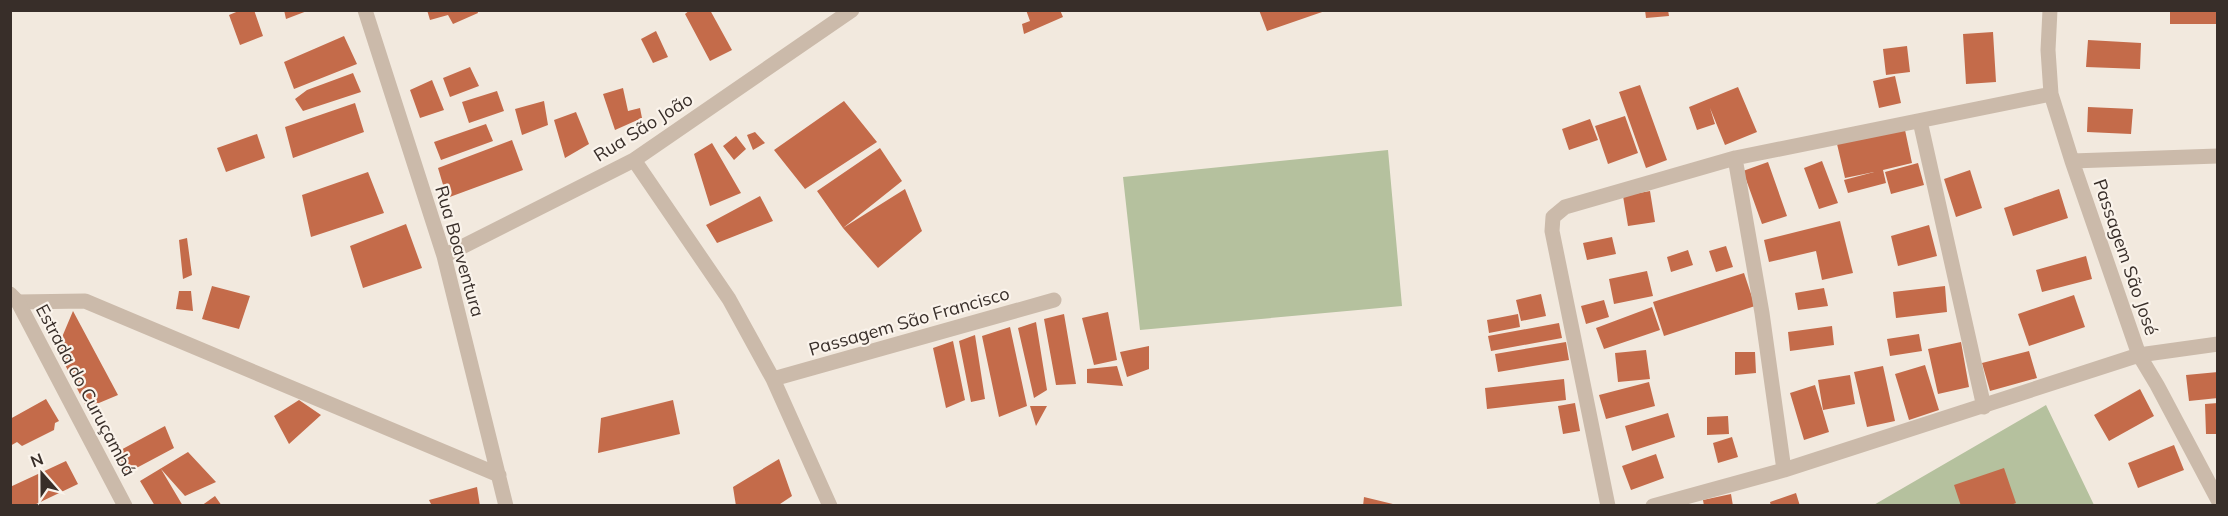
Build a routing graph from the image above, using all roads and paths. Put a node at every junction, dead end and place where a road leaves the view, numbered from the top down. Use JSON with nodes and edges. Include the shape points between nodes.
{"nodes":[{"id":1,"x":365,"y":10,"type":"edge"},
{"id":2,"x":852,"y":10,"type":"edge"},
{"id":3,"x":2050,"y":10,"type":"edge"},
{"id":4,"x":2051,"y":94,"type":"junction"},
{"id":5,"x":1920,"y":121,"type":"junction"},
{"id":6,"x":2217,"y":156,"type":"edge"},
{"id":7,"x":1735,"y":158,"type":"junction"},
{"id":8,"x":634,"y":160,"type":"junction"},
{"id":9,"x":2072,"y":160,"type":"junction"},
{"id":10,"x":444,"y":256,"type":"junction"},
{"id":11,"x":14,"y":298,"type":"edge"},
{"id":12,"x":1054,"y":300,"type":"dead end"},
{"id":13,"x":2217,"y":344,"type":"edge"},
{"id":14,"x":2139,"y":355,"type":"junction"},
{"id":15,"x":774,"y":379,"type":"junction"},
{"id":16,"x":1984,"y":407,"type":"junction"},
{"id":17,"x":1784,"y":470,"type":"junction"},
{"id":18,"x":499,"y":475,"type":"junction"},
{"id":19,"x":2217,"y":500,"type":"edge"},
{"id":20,"x":125,"y":506,"type":"edge"},
{"id":21,"x":506,"y":506,"type":"edge"},
{"id":22,"x":830,"y":506,"type":"edge"},
{"id":23,"x":1608,"y":506,"type":"edge"},
{"id":24,"x":1653,"y":506,"type":"edge"}],
"edges":[{"from":1,"to":10,"type":"street","name":"Rua Boaventura"},
{"from":2,"to":8,"type":"street","name":"Rua São João"},
{"from":3,"to":4,"type":"street","name":"Passagem São José"},
{"from":4,"to":5,"type":"street"},
{"from":4,"to":9,"type":"street","name":"Passagem São José"},
{"from":5,"to":7,"type":"street"},
{"from":5,"to":16,"type":"street"},
{"from":6,"to":9,"type":"street"},
{"from":7,"to":17,"type":"street"},
{"from":7,"to":23,"type":"street","via":[[1565,207],[1553,217],[1552,231]]},
{"from":8,"to":10,"type":"street","name":"Rua São João"},
{"from":8,"to":15,"type":"street","via":[[729,299]]},
{"from":9,"to":14,"type":"street","name":"Passagem São José"},
{"from":10,"to":18,"type":"street","name":"Rua Boaventura"},
{"from":11,"to":18,"type":"street","via":[[85,301]]},
{"from":11,"to":20,"type":"street","name":"Estrada do Curuçambá"},
{"from":12,"to":15,"type":"street","name":"Passagem São Francisco"},
{"from":13,"to":14,"type":"street"},
{"from":14,"to":16,"type":"street"},
{"from":14,"to":19,"type":"street","name":"Passagem São José"},
{"from":15,"to":22,"type":"street"},
{"from":16,"to":17,"type":"street"},
{"from":17,"to":24,"type":"street"},
{"from":18,"to":21,"type":"street","name":"Rua Boaventura"}]}
